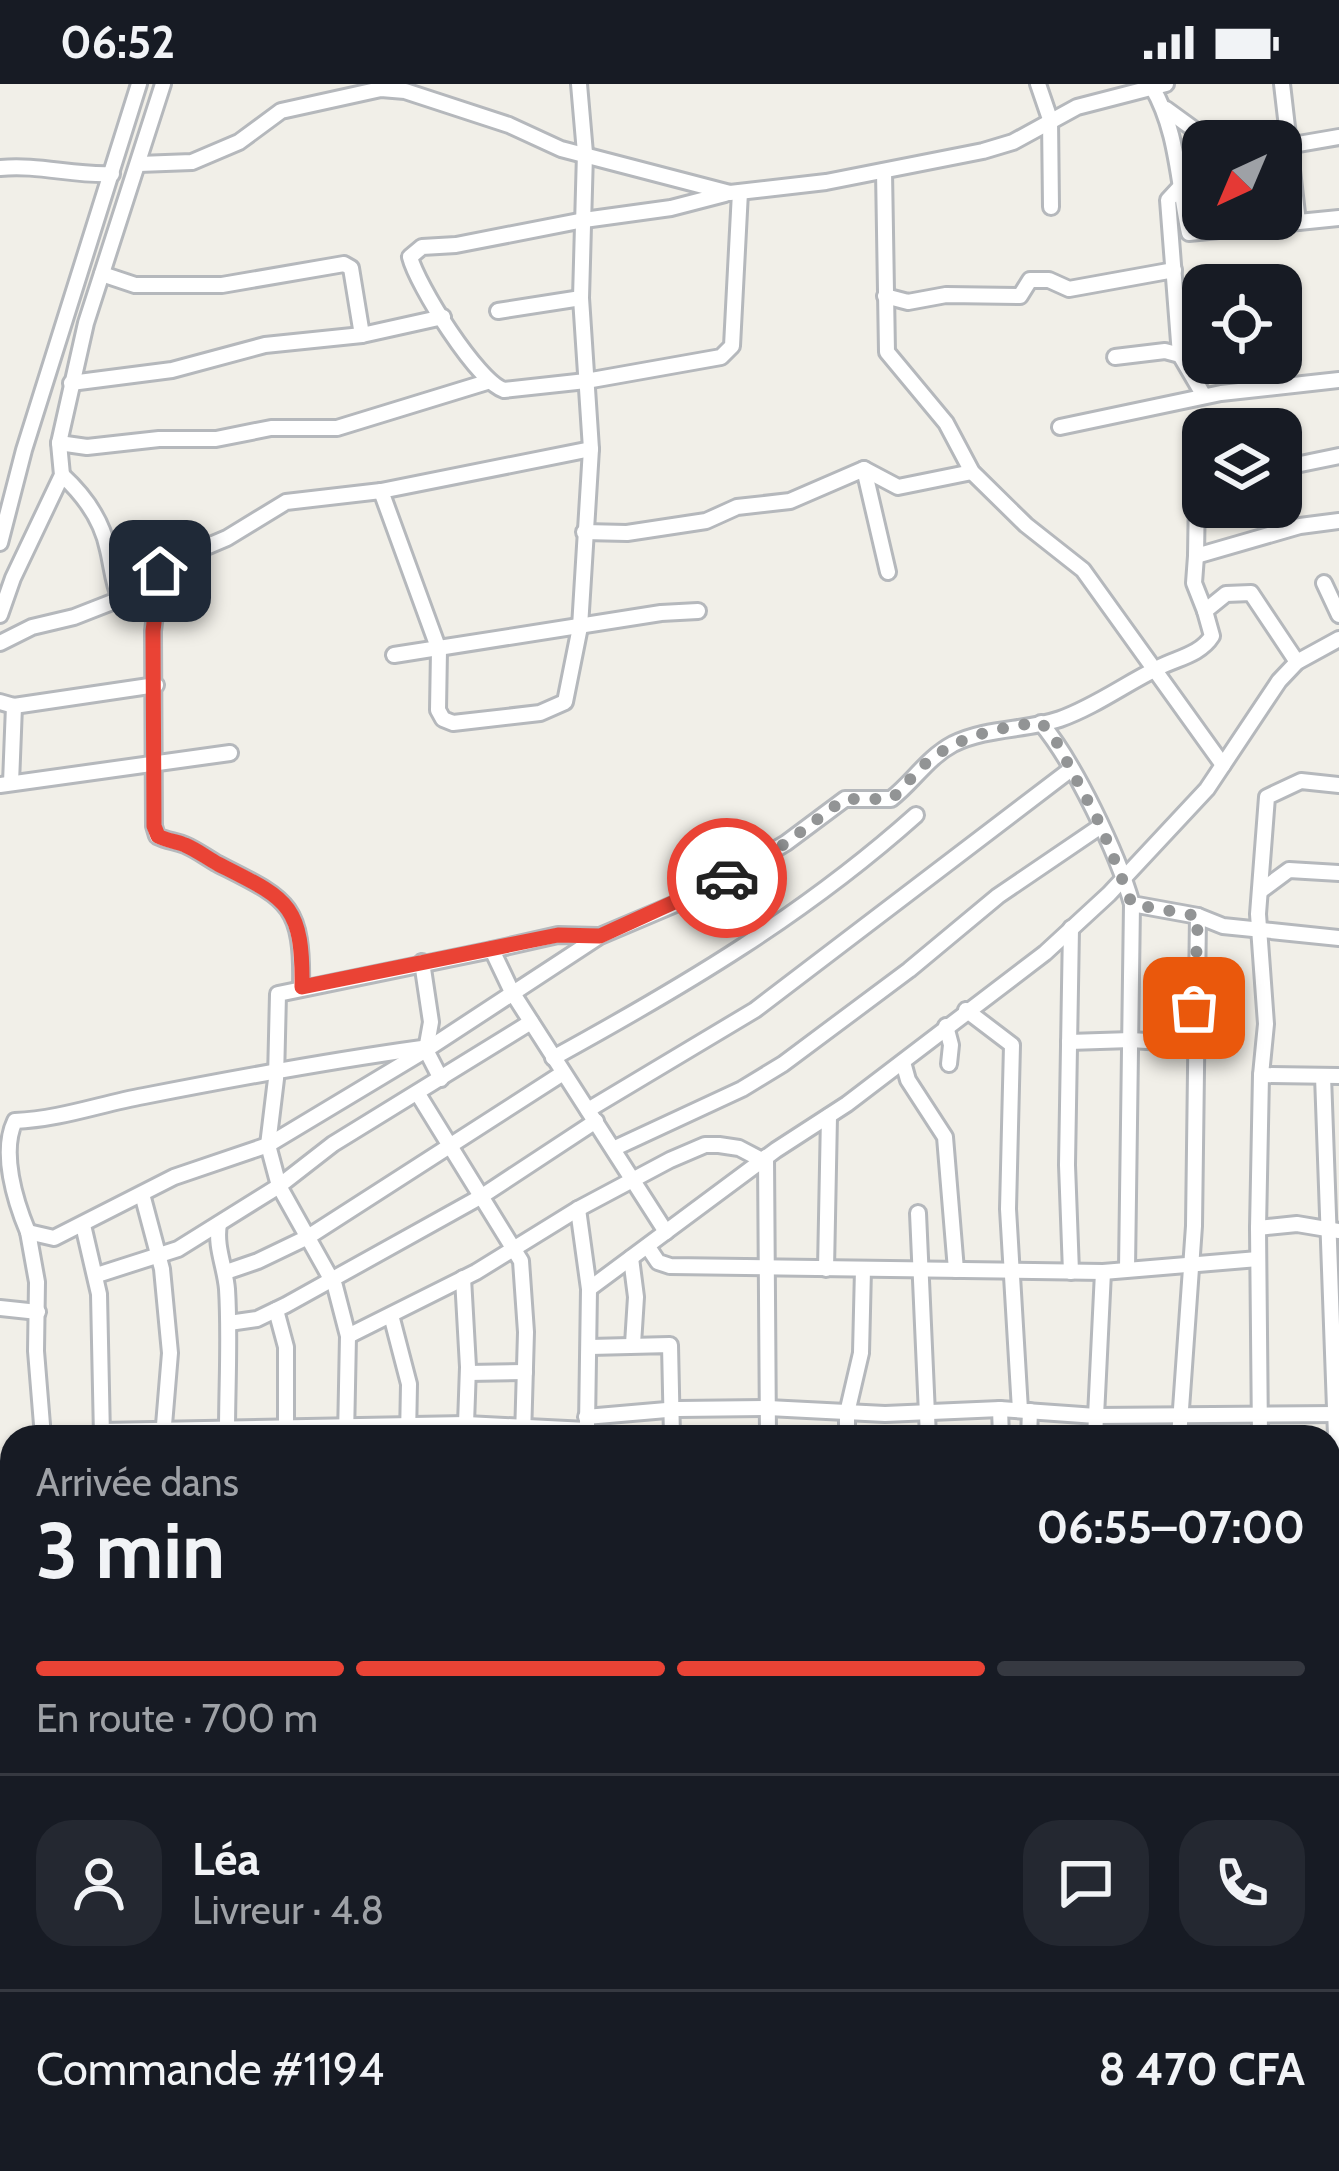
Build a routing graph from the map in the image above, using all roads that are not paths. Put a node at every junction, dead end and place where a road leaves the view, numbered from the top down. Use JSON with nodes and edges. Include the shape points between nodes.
{"nodes":[{"id":1,"x":139,"y":84,"type":"edge"},
{"id":2,"x":163,"y":84,"type":"edge"},
{"id":3,"x":579,"y":84,"type":"edge"},
{"id":4,"x":1038,"y":84,"type":"edge"},
{"id":5,"x":1282,"y":84,"type":"edge"},
{"id":6,"x":1149,"y":86,"type":"edge"},
{"id":7,"x":1164,"y":108,"type":"junction"},
{"id":8,"x":1050,"y":118,"type":"junction"},
{"id":9,"x":1283,"y":120,"type":"edge"},
{"id":10,"x":1182,"y":121,"type":"edge"},
{"id":11,"x":1339,"y":136,"type":"edge"},
{"id":12,"x":1302,"y":143,"type":"edge"},
{"id":13,"x":585,"y":153,"type":"junction"},
{"id":14,"x":139,"y":164,"type":"junction"},
{"id":15,"x":0,"y":168,"type":"edge"},
{"id":16,"x":884,"y":172,"type":"junction"},
{"id":17,"x":112,"y":174,"type":"junction"},
{"id":18,"x":1180,"y":187,"type":"junction"},
{"id":19,"x":735,"y":192,"type":"junction"},
{"id":20,"x":1182,"y":197,"type":"edge"},
{"id":21,"x":1051,"y":207,"type":"dead end"},
{"id":22,"x":1339,"y":218,"type":"edge"},
{"id":23,"x":584,"y":220,"type":"junction"},
{"id":24,"x":1302,"y":222,"type":"edge"},
{"id":25,"x":1182,"y":234,"type":"edge"},
{"id":26,"x":1172,"y":235,"type":"junction"},
{"id":27,"x":1174,"y":270,"type":"junction"},
{"id":28,"x":102,"y":274,"type":"junction"},
{"id":29,"x":885,"y":296,"type":"junction"},
{"id":30,"x":581,"y":298,"type":"junction"},
{"id":31,"x":497,"y":311,"type":"dead end"},
{"id":32,"x":443,"y":317,"type":"junction"},
{"id":33,"x":362,"y":335,"type":"junction"},
{"id":34,"x":1180,"y":355,"type":"junction"},
{"id":35,"x":1115,"y":357,"type":"dead end"},
{"id":36,"x":1339,"y":380,"type":"edge"},
{"id":37,"x":586,"y":381,"type":"junction"},
{"id":38,"x":487,"y":382,"type":"junction"},
{"id":39,"x":71,"y":383,"type":"junction"},
{"id":40,"x":1204,"y":396,"type":"junction"},
{"id":41,"x":1060,"y":427,"type":"dead end"},
{"id":42,"x":59,"y":443,"type":"junction"},
{"id":43,"x":591,"y":449,"type":"junction"},
{"id":44,"x":1339,"y":456,"type":"edge"},
{"id":45,"x":1302,"y":464,"type":"edge"},
{"id":46,"x":863,"y":469,"type":"junction"},
{"id":47,"x":972,"y":472,"type":"junction"},
{"id":48,"x":62,"y":475,"type":"junction"},
{"id":49,"x":381,"y":491,"type":"junction"},
{"id":50,"x":1339,"y":521,"type":"edge"},
{"id":51,"x":1196,"y":528,"type":"edge"},
{"id":52,"x":584,"y":532,"type":"junction"},
{"id":53,"x":0,"y":543,"type":"edge"},
{"id":54,"x":1196,"y":556,"type":"junction"},
{"id":55,"x":160,"y":571,"type":"junction"},
{"id":56,"x":888,"y":572,"type":"dead end"},
{"id":57,"x":1324,"y":583,"type":"dead end"},
{"id":58,"x":119,"y":599,"type":"junction"},
{"id":59,"x":698,"y":611,"type":"dead end"},
{"id":60,"x":1205,"y":611,"type":"junction"},
{"id":61,"x":0,"y":615,"type":"edge"},
{"id":62,"x":1339,"y":615,"type":"edge"},
{"id":63,"x":580,"y":627,"type":"junction"},
{"id":64,"x":1339,"y":639,"type":"edge"},
{"id":65,"x":0,"y":643,"type":"edge"},
{"id":66,"x":439,"y":650,"type":"junction"},
{"id":67,"x":394,"y":656,"type":"dead end"},
{"id":68,"x":1297,"y":662,"type":"junction"},
{"id":69,"x":1156,"y":668,"type":"junction"},
{"id":70,"x":156,"y":685,"type":"junction"},
{"id":71,"x":7,"y":704,"type":"edge"},
{"id":72,"x":1041,"y":722,"type":"junction"},
{"id":73,"x":230,"y":754,"type":"dead end"},
{"id":74,"x":1223,"y":765,"type":"junction"},
{"id":75,"x":155,"y":766,"type":"junction"},
{"id":76,"x":1070,"y":770,"type":"junction"},
{"id":77,"x":5,"y":784,"type":"edge"},
{"id":78,"x":1339,"y":784,"type":"edge"},
{"id":79,"x":916,"y":815,"type":"dead end"},
{"id":80,"x":1101,"y":826,"type":"junction"},
{"id":81,"x":1339,"y":873,"type":"edge"},
{"id":82,"x":1125,"y":878,"type":"junction"},
{"id":83,"x":1258,"y":895,"type":"junction"},
{"id":84,"x":1132,"y":904,"type":"junction"},
{"id":85,"x":1198,"y":916,"type":"junction"},
{"id":86,"x":1071,"y":928,"type":"junction"},
{"id":87,"x":1259,"y":931,"type":"junction"},
{"id":88,"x":600,"y":936,"type":"junction"},
{"id":89,"x":1339,"y":938,"type":"edge"},
{"id":90,"x":492,"y":950,"type":"junction"},
{"id":91,"x":422,"y":962,"type":"junction"},
{"id":92,"x":302,"y":987,"type":"junction"},
{"id":93,"x":512,"y":992,"type":"junction"},
{"id":94,"x":966,"y":1010,"type":"junction"},
{"id":95,"x":531,"y":1022,"type":"junction"},
{"id":96,"x":946,"y":1026,"type":"junction"},
{"id":97,"x":1131,"y":1040,"type":"junction"},
{"id":98,"x":1069,"y":1042,"type":"junction"},
{"id":99,"x":1194,"y":1044,"type":"junction"},
{"id":100,"x":427,"y":1049,"type":"junction"},
{"id":101,"x":553,"y":1058,"type":"junction"},
{"id":102,"x":903,"y":1062,"type":"junction"},
{"id":103,"x":949,"y":1064,"type":"dead end"},
{"id":104,"x":276,"y":1070,"type":"junction"},
{"id":105,"x":562,"y":1072,"type":"junction"},
{"id":106,"x":1261,"y":1075,"type":"junction"},
{"id":107,"x":1331,"y":1076,"type":"edge"},
{"id":108,"x":441,"y":1079,"type":"junction"},
{"id":109,"x":418,"y":1094,"type":"junction"},
{"id":110,"x":592,"y":1116,"type":"junction"},
{"id":111,"x":829,"y":1116,"type":"junction"},
{"id":112,"x":268,"y":1144,"type":"junction"},
{"id":113,"x":451,"y":1147,"type":"junction"},
{"id":114,"x":615,"y":1148,"type":"junction"},
{"id":115,"x":764,"y":1159,"type":"junction"},
{"id":116,"x":634,"y":1177,"type":"junction"},
{"id":117,"x":279,"y":1186,"type":"junction"},
{"id":118,"x":142,"y":1194,"type":"junction"},
{"id":119,"x":482,"y":1196,"type":"junction"},
{"id":120,"x":578,"y":1209,"type":"junction"},
{"id":121,"x":18,"y":1210,"type":"junction"},
{"id":122,"x":918,"y":1213,"type":"dead end"},
{"id":123,"x":0,"y":1215,"type":"edge"},
{"id":124,"x":219,"y":1224,"type":"junction"},
{"id":125,"x":83,"y":1225,"type":"junction"},
{"id":126,"x":1258,"y":1228,"type":"junction"},
{"id":127,"x":1335,"y":1231,"type":"edge"},
{"id":128,"x":28,"y":1232,"type":"junction"},
{"id":129,"x":666,"y":1232,"type":"junction"},
{"id":130,"x":308,"y":1237,"type":"junction"},
{"id":131,"x":648,"y":1247,"type":"junction"},
{"id":132,"x":514,"y":1249,"type":"junction"},
{"id":133,"x":160,"y":1256,"type":"junction"},
{"id":134,"x":632,"y":1258,"type":"junction"},
{"id":135,"x":1258,"y":1259,"type":"junction"},
{"id":136,"x":1190,"y":1264,"type":"junction"},
{"id":137,"x":767,"y":1269,"type":"junction"},
{"id":138,"x":826,"y":1269,"type":"junction"},
{"id":139,"x":863,"y":1269,"type":"junction"},
{"id":140,"x":1127,"y":1269,"type":"junction"},
{"id":141,"x":920,"y":1270,"type":"junction"},
{"id":142,"x":956,"y":1270,"type":"junction"},
{"id":143,"x":226,"y":1271,"type":"junction"},
{"id":144,"x":1012,"y":1271,"type":"junction"},
{"id":145,"x":1071,"y":1272,"type":"junction"},
{"id":146,"x":1103,"y":1272,"type":"junction"},
{"id":147,"x":97,"y":1275,"type":"junction"},
{"id":148,"x":330,"y":1277,"type":"junction"},
{"id":149,"x":463,"y":1279,"type":"junction"},
{"id":150,"x":590,"y":1289,"type":"junction"},
{"id":151,"x":0,"y":1308,"type":"edge"},
{"id":152,"x":276,"y":1310,"type":"junction"},
{"id":153,"x":38,"y":1312,"type":"junction"},
{"id":154,"x":391,"y":1315,"type":"junction"},
{"id":155,"x":229,"y":1323,"type":"junction"},
{"id":156,"x":348,"y":1336,"type":"junction"},
{"id":157,"x":633,"y":1344,"type":"junction"},
{"id":158,"x":590,"y":1347,"type":"junction"},
{"id":159,"x":468,"y":1372,"type":"junction"},
{"id":160,"x":525,"y":1372,"type":"junction"},
{"id":161,"x":768,"y":1408,"type":"junction"},
{"id":162,"x":1000,"y":1408,"type":"junction"},
{"id":163,"x":672,"y":1409,"type":"junction"},
{"id":164,"x":1025,"y":1411,"type":"junction"},
{"id":165,"x":847,"y":1413,"type":"junction"},
{"id":166,"x":1259,"y":1413,"type":"junction"},
{"id":167,"x":928,"y":1414,"type":"junction"},
{"id":168,"x":1337,"y":1414,"type":"edge"},
{"id":169,"x":1096,"y":1416,"type":"junction"},
{"id":170,"x":1179,"y":1416,"type":"junction"},
{"id":171,"x":466,"y":1424,"type":"junction"},
{"id":172,"x":42,"y":1425,"type":"edge"},
{"id":173,"x":102,"y":1425,"type":"edge"},
{"id":174,"x":164,"y":1425,"type":"edge"},
{"id":175,"x":227,"y":1425,"type":"edge"},
{"id":176,"x":286,"y":1425,"type":"edge"},
{"id":177,"x":346,"y":1425,"type":"edge"},
{"id":178,"x":408,"y":1425,"type":"edge"},
{"id":179,"x":458,"y":1425,"type":"edge"},
{"id":180,"x":473,"y":1425,"type":"edge"},
{"id":181,"x":524,"y":1425,"type":"edge"},
{"id":182,"x":587,"y":1425,"type":"edge"},
{"id":183,"x":600,"y":1425,"type":"edge"},
{"id":184,"x":672,"y":1425,"type":"edge"},
{"id":185,"x":768,"y":1425,"type":"edge"},
{"id":186,"x":847,"y":1425,"type":"edge"},
{"id":187,"x":928,"y":1425,"type":"edge"},
{"id":188,"x":1000,"y":1425,"type":"edge"},
{"id":189,"x":1028,"y":1425,"type":"edge"},
{"id":190,"x":1096,"y":1425,"type":"edge"},
{"id":191,"x":1179,"y":1425,"type":"edge"},
{"id":192,"x":1259,"y":1425,"type":"edge"}],
"edges":[{"from":1,"to":17,"type":"street"},
{"from":2,"to":14,"type":"street"},
{"from":3,"to":13,"type":"street"},
{"from":4,"to":8,"type":"street"},
{"from":5,"to":9,"type":"street"},
{"from":6,"to":7,"type":"street"},
{"from":6,"to":8,"type":"street"},
{"from":7,"to":10,"type":"street"},
{"from":7,"to":18,"type":"street"},
{"from":8,"to":16,"type":"street","via":[[1013,142]]},
{"from":8,"to":21,"type":"street"},
{"from":11,"to":12,"type":"street"},
{"from":13,"to":14,"type":"street","via":[[382,89],[281,111],[192,162]]},
{"from":13,"to":19,"type":"street"},
{"from":13,"to":23,"type":"street"},
{"from":14,"to":28,"type":"street"},
{"from":15,"to":17,"type":"street"},
{"from":16,"to":19,"type":"street"},
{"from":16,"to":29,"type":"street"},
{"from":17,"to":53,"type":"street"},
{"from":18,"to":20,"type":"street"},
{"from":18,"to":26,"type":"street","via":[[1168,200]]},
{"from":19,"to":23,"type":"street"},
{"from":19,"to":37,"type":"street","via":[[729,354]]},
{"from":22,"to":24,"type":"street"},
{"from":23,"to":30,"type":"street"},
{"from":23,"to":32,"type":"street","via":[[413,251],[413,267]]},
{"from":25,"to":26,"type":"street"},
{"from":26,"to":27,"type":"street"},
{"from":27,"to":29,"type":"street","via":[[1069,289],[1030,280],[1020,296]]},
{"from":27,"to":34,"type":"street"},
{"from":28,"to":33,"type":"street","via":[[135,285],[222,285],[344,264]]},
{"from":28,"to":39,"type":"street"},
{"from":29,"to":47,"type":"street","via":[[887,352],[946,423]]},
{"from":30,"to":31,"type":"street"},
{"from":30,"to":37,"type":"street"},
{"from":32,"to":33,"type":"street"},
{"from":32,"to":38,"type":"street"},
{"from":33,"to":39,"type":"street"},
{"from":34,"to":35,"type":"street"},
{"from":34,"to":40,"type":"street"},
{"from":36,"to":40,"type":"street"},
{"from":37,"to":38,"type":"street","via":[[504,390]]},
{"from":37,"to":43,"type":"street"},
{"from":38,"to":42,"type":"street","via":[[337,428]]},
{"from":39,"to":42,"type":"street"},
{"from":40,"to":41,"type":"street"},
{"from":42,"to":48,"type":"street"},
{"from":43,"to":49,"type":"street"},
{"from":43,"to":52,"type":"street"},
{"from":44,"to":45,"type":"street"},
{"from":46,"to":47,"type":"street","via":[[898,488]]},
{"from":46,"to":52,"type":"street","via":[[790,501],[737,507],[706,521]]},
{"from":46,"to":56,"type":"street"},
{"from":47,"to":69,"type":"street","via":[[1083,570]]},
{"from":48,"to":58,"type":"street","via":[[97,519]]},
{"from":48,"to":61,"type":"street"},
{"from":49,"to":55,"type":"street","via":[[286,502]]},
{"from":49,"to":66,"type":"street"},
{"from":50,"to":54,"type":"street"},
{"from":51,"to":54,"type":"street"},
{"from":52,"to":63,"type":"street"},
{"from":54,"to":60,"type":"street","via":[[1193,583]]},
{"from":55,"to":58,"type":"street"},
{"from":55,"to":70,"type":"street"},
{"from":57,"to":62,"type":"street"},
{"from":58,"to":65,"type":"street"},
{"from":59,"to":63,"type":"street"},
{"from":60,"to":68,"type":"street","via":[[1226,594],[1251,593]]},
{"from":60,"to":69,"type":"street","via":[[1212,636],[1206,646]]},
{"from":63,"to":66,"type":"street"},
{"from":63,"to":66,"type":"street","via":[[565,702],[540,713],[443,719]]},
{"from":64,"to":68,"type":"street"},
{"from":66,"to":67,"type":"street"},
{"from":68,"to":74,"type":"street"},
{"from":69,"to":72,"type":"street","via":[[1113,696]]},
{"from":69,"to":74,"type":"street"},
{"from":70,"to":71,"type":"street"},
{"from":70,"to":75,"type":"street"},
{"from":71,"to":77,"type":"street"},
{"from":72,"to":76,"type":"street"},
{"from":72,"to":88,"type":"street","via":[[952,745],[891,799],[844,799],[706,891]]},
{"from":73,"to":75,"type":"street"},
{"from":74,"to":82,"type":"street"},
{"from":75,"to":77,"type":"street"},
{"from":75,"to":92,"type":"street","via":[[158,836],[263,884],[283,903],[302,948]]},
{"from":76,"to":80,"type":"street"},
{"from":76,"to":110,"type":"street","via":[[755,1010]]},
{"from":78,"to":83,"type":"street","via":[[1301,781],[1267,797]]},
{"from":79,"to":101,"type":"street","via":[[814,899],[694,981]]},
{"from":80,"to":82,"type":"street"},
{"from":80,"to":114,"type":"street","via":[[783,1064]]},
{"from":81,"to":83,"type":"street","via":[[1289,870]]},
{"from":82,"to":84,"type":"street"},
{"from":82,"to":86,"type":"street"},
{"from":83,"to":87,"type":"street"},
{"from":84,"to":85,"type":"street"},
{"from":84,"to":97,"type":"street"},
{"from":85,"to":87,"type":"street"},
{"from":85,"to":99,"type":"street"},
{"from":86,"to":94,"type":"street"},
{"from":86,"to":98,"type":"street"},
{"from":87,"to":89,"type":"street"},
{"from":87,"to":106,"type":"street"},
{"from":88,"to":90,"type":"street","via":[[558,935]]},
{"from":88,"to":93,"type":"street"},
{"from":90,"to":91,"type":"street"},
{"from":90,"to":93,"type":"street"},
{"from":91,"to":92,"type":"street"},
{"from":91,"to":100,"type":"street"},
{"from":92,"to":104,"type":"street","via":[[278,994]]},
{"from":93,"to":95,"type":"street"},
{"from":93,"to":100,"type":"street"},
{"from":94,"to":96,"type":"street"},
{"from":94,"to":144,"type":"street","via":[[1012,1045]]},
{"from":95,"to":101,"type":"street"},
{"from":95,"to":108,"type":"street"},
{"from":96,"to":102,"type":"street"},
{"from":96,"to":103,"type":"street"},
{"from":97,"to":98,"type":"street"},
{"from":97,"to":99,"type":"street"},
{"from":97,"to":140,"type":"street"},
{"from":98,"to":145,"type":"street"},
{"from":99,"to":136,"type":"street"},
{"from":100,"to":104,"type":"street"},
{"from":100,"to":108,"type":"street"},
{"from":100,"to":112,"type":"street"},
{"from":101,"to":105,"type":"street"},
{"from":102,"to":111,"type":"street"},
{"from":102,"to":142,"type":"street","via":[[945,1137]]},
{"from":104,"to":112,"type":"street"},
{"from":104,"to":121,"type":"street","via":[[15,1120],[9,1150]]},
{"from":105,"to":110,"type":"street"},
{"from":105,"to":113,"type":"street"},
{"from":106,"to":107,"type":"street"},
{"from":106,"to":126,"type":"street"},
{"from":107,"to":127,"type":"street"},
{"from":108,"to":109,"type":"street"},
{"from":109,"to":113,"type":"street"},
{"from":109,"to":117,"type":"street"},
{"from":110,"to":114,"type":"street"},
{"from":110,"to":119,"type":"street"},
{"from":111,"to":115,"type":"street"},
{"from":111,"to":138,"type":"street"},
{"from":112,"to":117,"type":"street"},
{"from":112,"to":118,"type":"street"},
{"from":113,"to":119,"type":"street"},
{"from":113,"to":130,"type":"street"},
{"from":114,"to":116,"type":"street"},
{"from":115,"to":116,"type":"street","via":[[705,1145]]},
{"from":115,"to":129,"type":"street"},
{"from":115,"to":137,"type":"street"},
{"from":116,"to":120,"type":"street"},
{"from":116,"to":129,"type":"street"},
{"from":117,"to":124,"type":"street"},
{"from":117,"to":130,"type":"street"},
{"from":118,"to":125,"type":"street"},
{"from":118,"to":133,"type":"street"},
{"from":119,"to":132,"type":"street"},
{"from":119,"to":148,"type":"street"},
{"from":120,"to":132,"type":"street"},
{"from":120,"to":150,"type":"street"},
{"from":121,"to":123,"type":"street"},
{"from":121,"to":128,"type":"street"},
{"from":122,"to":141,"type":"street"},
{"from":124,"to":133,"type":"street"},
{"from":124,"to":143,"type":"street"},
{"from":125,"to":128,"type":"street","via":[[54,1238]]},
{"from":125,"to":147,"type":"street"},
{"from":126,"to":127,"type":"street"},
{"from":126,"to":135,"type":"street"},
{"from":127,"to":168,"type":"street"},
{"from":128,"to":153,"type":"street"},
{"from":129,"to":131,"type":"street"},
{"from":130,"to":143,"type":"street"},
{"from":130,"to":148,"type":"street"},
{"from":131,"to":134,"type":"street"},
{"from":131,"to":137,"type":"street","via":[[670,1266]]},
{"from":132,"to":149,"type":"street"},
{"from":132,"to":160,"type":"street","via":[[523,1274]]},
{"from":133,"to":147,"type":"street"},
{"from":133,"to":174,"type":"street","via":[[170,1353]]},
{"from":134,"to":150,"type":"street"},
{"from":134,"to":157,"type":"street"},
{"from":135,"to":136,"type":"street"},
{"from":135,"to":166,"type":"street"},
{"from":136,"to":140,"type":"street"},
{"from":136,"to":170,"type":"street"},
{"from":137,"to":138,"type":"street"},
{"from":137,"to":161,"type":"street"},
{"from":138,"to":139,"type":"street"},
{"from":139,"to":141,"type":"street"},
{"from":139,"to":165,"type":"street","via":[[861,1352]]},
{"from":140,"to":146,"type":"street"},
{"from":141,"to":142,"type":"street"},
{"from":141,"to":167,"type":"street"},
{"from":142,"to":144,"type":"street"},
{"from":143,"to":155,"type":"street"},
{"from":144,"to":145,"type":"street"},
{"from":144,"to":164,"type":"street"},
{"from":145,"to":146,"type":"street"},
{"from":146,"to":169,"type":"street"},
{"from":147,"to":173,"type":"street"},
{"from":148,"to":152,"type":"street"},
{"from":148,"to":156,"type":"street"},
{"from":149,"to":154,"type":"street"},
{"from":149,"to":159,"type":"street"},
{"from":150,"to":158,"type":"street"},
{"from":151,"to":153,"type":"street"},
{"from":152,"to":155,"type":"street"},
{"from":152,"to":176,"type":"street","via":[[286,1347]]},
{"from":153,"to":172,"type":"street"},
{"from":154,"to":156,"type":"street"},
{"from":154,"to":178,"type":"street","via":[[409,1384]]},
{"from":155,"to":175,"type":"street"},
{"from":156,"to":177,"type":"street"},
{"from":157,"to":158,"type":"street"},
{"from":157,"to":163,"type":"street","via":[[670,1345]]},
{"from":158,"to":182,"type":"street"},
{"from":159,"to":160,"type":"street"},
{"from":159,"to":171,"type":"street"},
{"from":160,"to":181,"type":"street"},
{"from":161,"to":163,"type":"street"},
{"from":161,"to":165,"type":"street"},
{"from":161,"to":185,"type":"street"},
{"from":162,"to":164,"type":"street"},
{"from":162,"to":167,"type":"street"},
{"from":162,"to":188,"type":"street"},
{"from":163,"to":183,"type":"street"},
{"from":163,"to":184,"type":"street"},
{"from":164,"to":169,"type":"street"},
{"from":164,"to":189,"type":"street"},
{"from":165,"to":167,"type":"street"},
{"from":165,"to":186,"type":"street"},
{"from":166,"to":168,"type":"street"},
{"from":166,"to":170,"type":"street"},
{"from":166,"to":192,"type":"street"},
{"from":167,"to":187,"type":"street"},
{"from":169,"to":170,"type":"street"},
{"from":169,"to":190,"type":"street"},
{"from":170,"to":191,"type":"street"},
{"from":171,"to":179,"type":"street"},
{"from":171,"to":180,"type":"street"}]}
